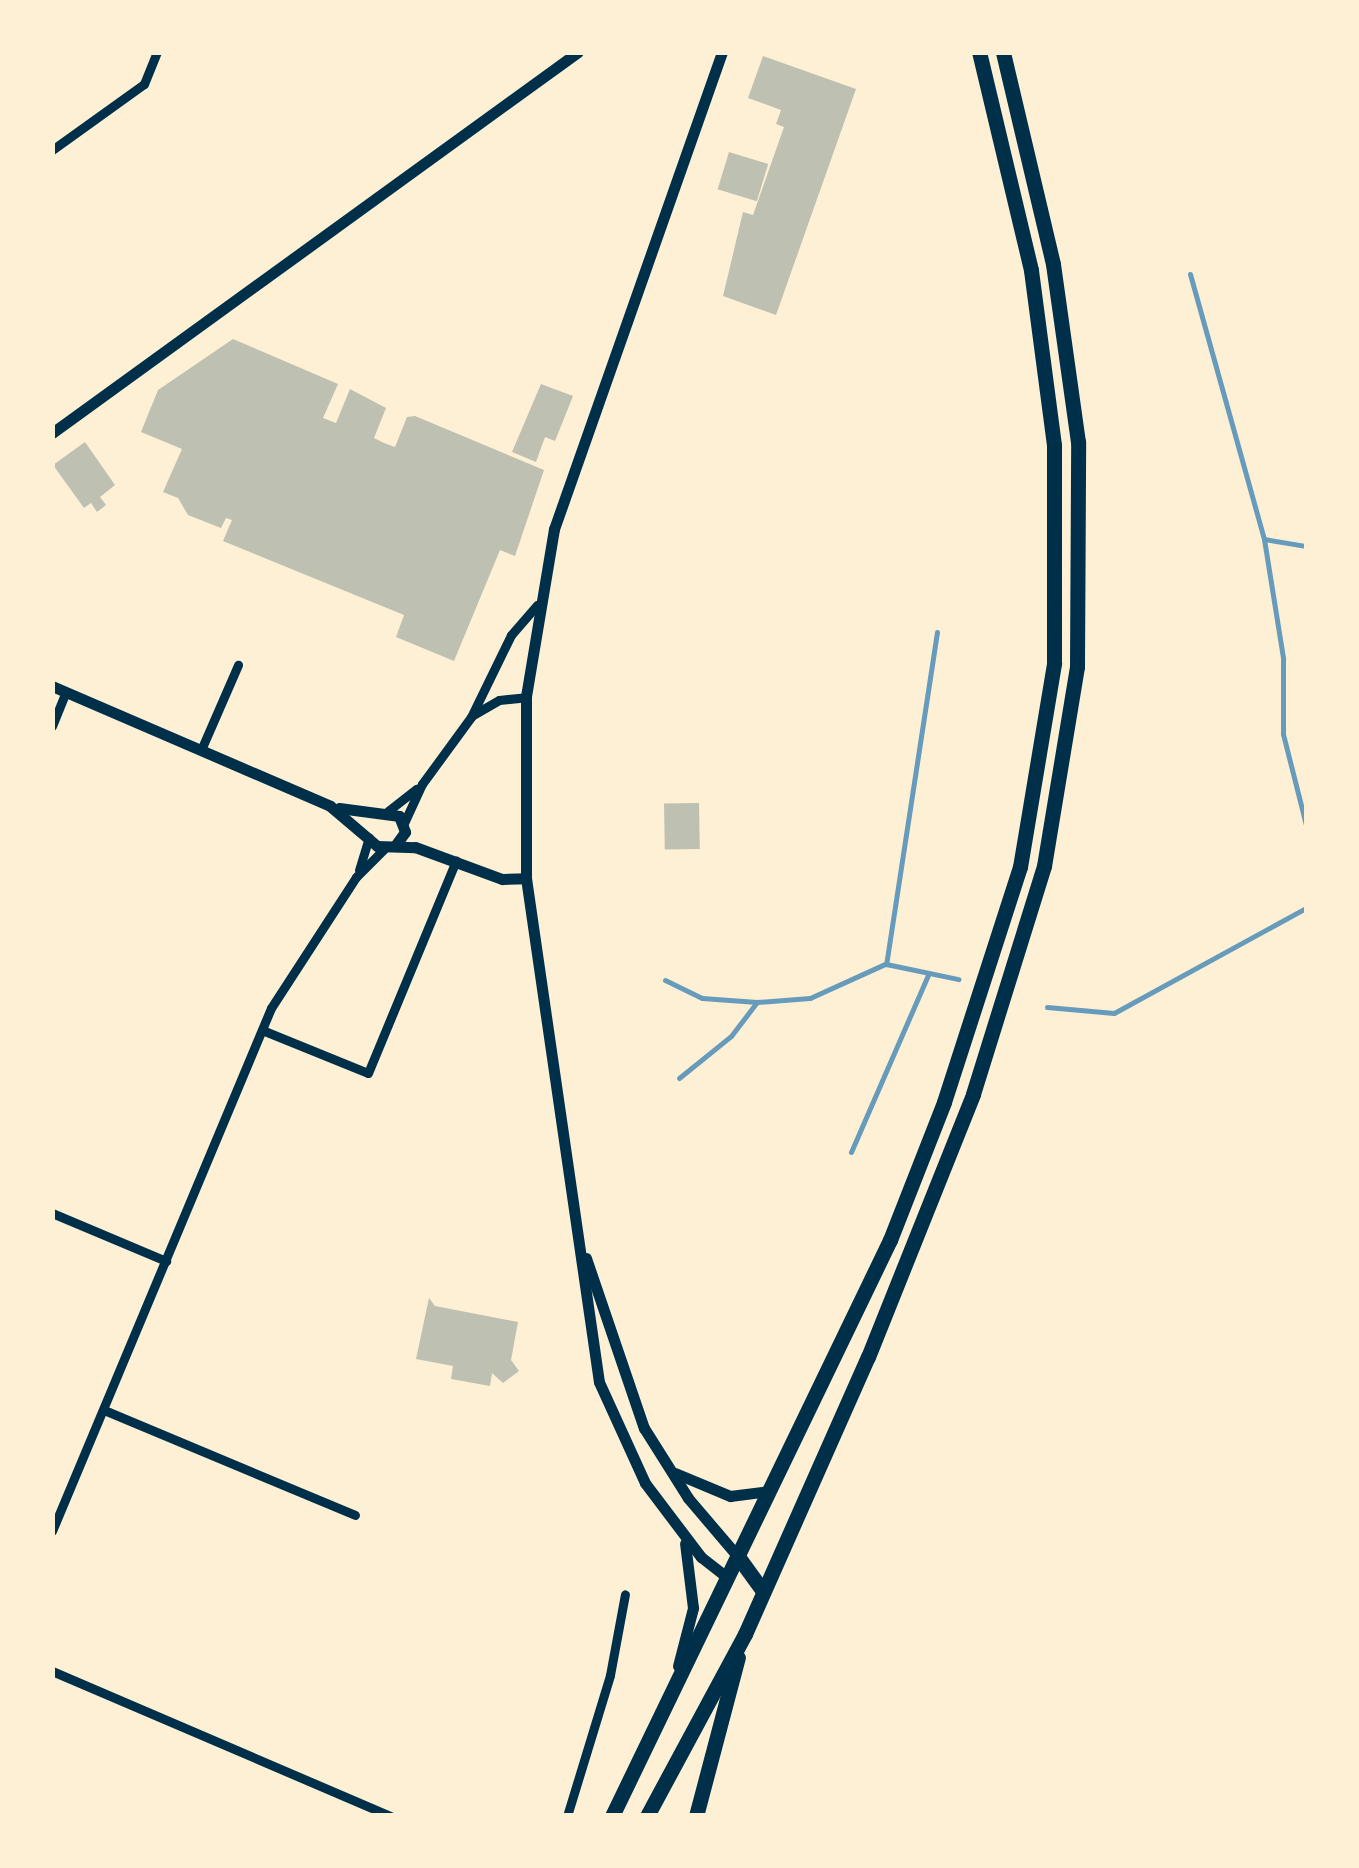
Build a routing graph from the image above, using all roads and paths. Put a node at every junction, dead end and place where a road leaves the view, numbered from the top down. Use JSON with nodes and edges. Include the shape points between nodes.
{"nodes":[{"id":1,"x":157,"y":52,"type":"edge"},
{"id":2,"x":578,"y":52,"type":"edge"},
{"id":3,"x":979,"y":52,"type":"edge"},
{"id":4,"x":1004,"y":52,"type":"edge"},
{"id":5,"x":722,"y":55,"type":"edge"},
{"id":6,"x":52,"y":150,"type":"edge"},
{"id":7,"x":52,"y":433,"type":"edge"},
{"id":8,"x":537,"y":605,"type":"junction"},
{"id":9,"x":238,"y":665,"type":"dead end"},
{"id":10,"x":52,"y":686,"type":"edge"},
{"id":11,"x":66,"y":692,"type":"junction"},
{"id":12,"x":526,"y":697,"type":"junction"},
{"id":13,"x":471,"y":717,"type":"junction"},
{"id":14,"x":52,"y":726,"type":"edge"},
{"id":15,"x":201,"y":750,"type":"junction"},
{"id":16,"x":422,"y":784,"type":"junction"},
{"id":17,"x":330,"y":806,"type":"junction"},
{"id":18,"x":383,"y":812,"type":"junction"},
{"id":19,"x":404,"y":825,"type":"junction"},
{"id":20,"x":369,"y":835,"type":"junction"},
{"id":21,"x":390,"y":847,"type":"junction"},
{"id":22,"x":436,"y":852,"type":"junction"},
{"id":23,"x":456,"y":860,"type":"junction"},
{"id":24,"x":356,"y":877,"type":"junction"},
{"id":25,"x":526,"y":878,"type":"junction"},
{"id":26,"x":262,"y":1030,"type":"junction"},
{"id":27,"x":52,"y":1213,"type":"edge"},
{"id":28,"x":579,"y":1235,"type":"junction"},
{"id":29,"x":166,"y":1260,"type":"junction"},
{"id":30,"x":628,"y":1390,"type":"junction"},
{"id":31,"x":604,"y":1396,"type":"junction"},
{"id":32,"x":104,"y":1410,"type":"junction"},
{"id":33,"x":668,"y":1468,"type":"junction"},
{"id":34,"x":773,"y":1490,"type":"junction"},
{"id":35,"x":355,"y":1516,"type":"dead end"},
{"id":36,"x":52,"y":1532,"type":"edge"},
{"id":37,"x":683,"y":1535,"type":"junction"},
{"id":38,"x":739,"y":1558,"type":"junction"},
{"id":39,"x":728,"y":1578,"type":"junction"},
{"id":40,"x":762,"y":1591,"type":"junction"},
{"id":41,"x":626,"y":1594,"type":"dead end"},
{"id":42,"x":745,"y":1634,"type":"junction"},
{"id":43,"x":52,"y":1670,"type":"edge"},
{"id":44,"x":670,"y":1694,"type":"junction"},
{"id":45,"x":391,"y":1816,"type":"edge"},
{"id":46,"x":567,"y":1816,"type":"edge"},
{"id":47,"x":612,"y":1816,"type":"edge"},
{"id":48,"x":647,"y":1816,"type":"edge"},
{"id":49,"x":696,"y":1816,"type":"edge"}],
"edges":[{"from":1,"to":6,"type":"street","via":[[144,84]]},
{"from":2,"to":7,"type":"street"},
{"from":3,"to":34,"type":"main road","via":[[1030,270],[1054,445],[1057,599],[1043,750],[1020,867],[944,1102],[870,1288]]},
{"from":4,"to":40,"type":"main road","via":[[1053,264],[1078,442],[1081,602],[1064,760],[1039,885],[973,1094],[868,1356]]},
{"from":5,"to":8,"type":"street","via":[[575,461]]},
{"from":8,"to":12,"type":"street"},
{"from":8,"to":13,"type":"street","via":[[512,634]]},
{"from":9,"to":15,"type":"street"},
{"from":10,"to":11,"type":"street"},
{"from":11,"to":14,"type":"street"},
{"from":11,"to":15,"type":"street"},
{"from":12,"to":13,"type":"street","via":[[499,700]]},
{"from":12,"to":25,"type":"street"},
{"from":13,"to":16,"type":"street"},
{"from":15,"to":17,"type":"street"},
{"from":16,"to":18,"type":"street"},
{"from":16,"to":19,"type":"street"},
{"from":17,"to":18,"type":"street"},
{"from":17,"to":20,"type":"street"},
{"from":18,"to":19,"type":"street"},
{"from":18,"to":20,"type":"street"},
{"from":19,"to":21,"type":"street"},
{"from":19,"to":22,"type":"street"},
{"from":20,"to":21,"type":"street"},
{"from":20,"to":24,"type":"street"},
{"from":21,"to":22,"type":"street"},
{"from":21,"to":24,"type":"street"},
{"from":22,"to":23,"type":"street"},
{"from":23,"to":25,"type":"street","via":[[502,879]]},
{"from":23,"to":26,"type":"street","via":[[368,1074]]},
{"from":24,"to":26,"type":"street"},
{"from":25,"to":28,"type":"street"},
{"from":26,"to":29,"type":"street"},
{"from":27,"to":29,"type":"street"},
{"from":28,"to":30,"type":"street"},
{"from":28,"to":31,"type":"street","via":[[588,1331]]},
{"from":29,"to":32,"type":"street"},
{"from":30,"to":31,"type":"street"},
{"from":30,"to":33,"type":"street"},
{"from":31,"to":37,"type":"street","via":[[634,1465]]},
{"from":32,"to":35,"type":"street"},
{"from":32,"to":36,"type":"street"},
{"from":33,"to":34,"type":"street","via":[[730,1496]]},
{"from":33,"to":38,"type":"street"},
{"from":34,"to":38,"type":"main road"},
{"from":37,"to":39,"type":"street"},
{"from":37,"to":44,"type":"street","via":[[693,1608]]},
{"from":38,"to":39,"type":"main road"},
{"from":38,"to":40,"type":"main road"},
{"from":39,"to":40,"type":"main road"},
{"from":39,"to":44,"type":"main road"},
{"from":40,"to":42,"type":"main road"},
{"from":41,"to":46,"type":"street"},
{"from":42,"to":48,"type":"main road"},
{"from":42,"to":49,"type":"main road"},
{"from":43,"to":45,"type":"street"},
{"from":44,"to":47,"type":"main road"}]}
